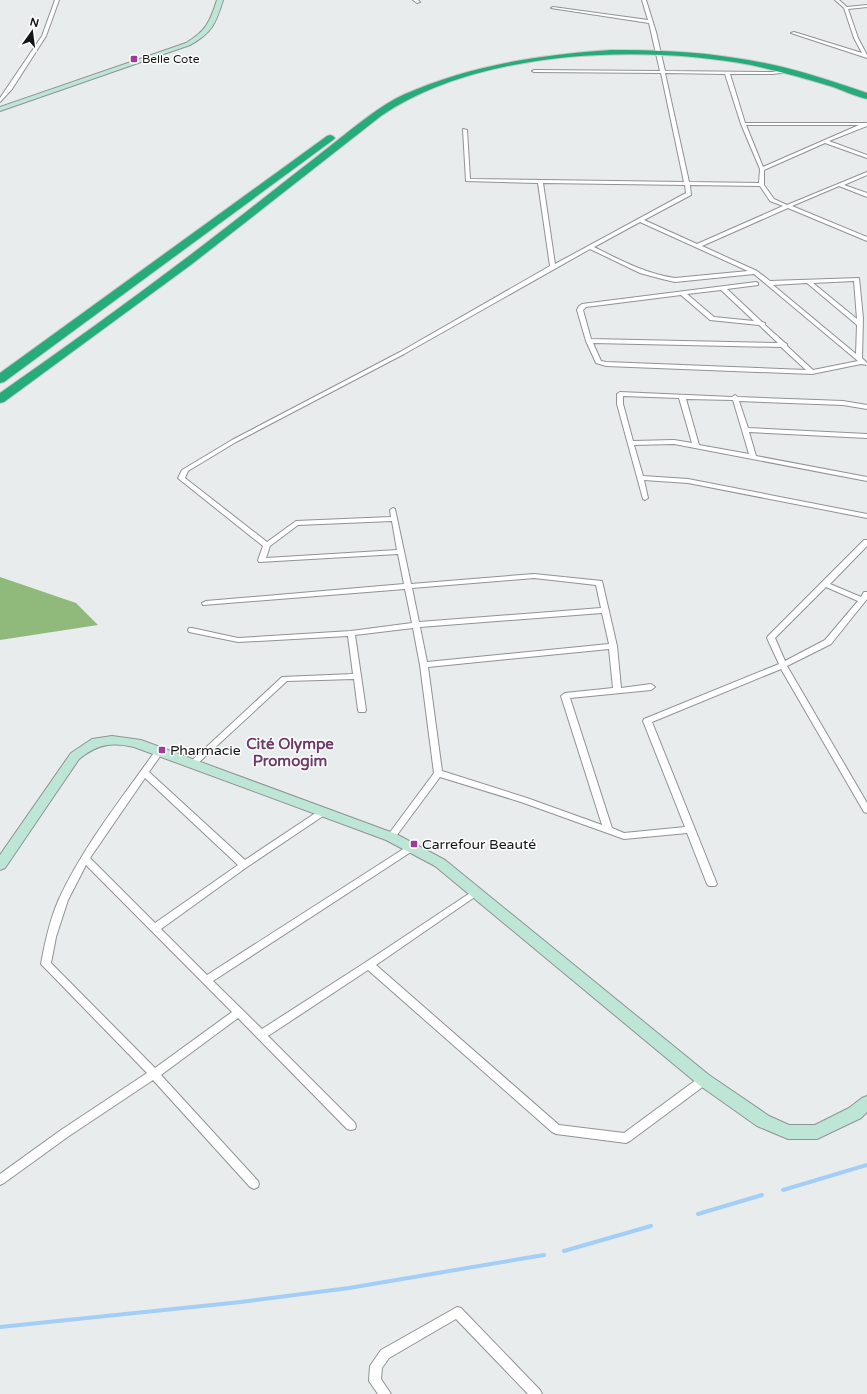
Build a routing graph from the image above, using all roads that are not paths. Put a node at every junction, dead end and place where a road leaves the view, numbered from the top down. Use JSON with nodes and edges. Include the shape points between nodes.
{"nodes":[{"id":1,"x":57,"y":0,"type":"edge"},
{"id":2,"x":220,"y":0,"type":"edge"},
{"id":3,"x":644,"y":0,"type":"edge"},
{"id":4,"x":837,"y":0,"type":"edge"},
{"id":5,"x":867,"y":6,"type":"edge"},
{"id":6,"x":553,"y":8,"type":"dead end"},
{"id":7,"x":846,"y":8,"type":"junction"},
{"id":8,"x":651,"y":22,"type":"junction"},
{"id":9,"x":793,"y":33,"type":"dead end"},
{"id":10,"x":658,"y":51,"type":"junction"},
{"id":11,"x":866,"y":56,"type":"edge"},
{"id":12,"x":534,"y":71,"type":"dead end"},
{"id":13,"x":789,"y":71,"type":"junction"},
{"id":14,"x":662,"y":72,"type":"junction"},
{"id":15,"x":727,"y":72,"type":"junction"},
{"id":16,"x":852,"y":80,"type":"dead end"},
{"id":17,"x":867,"y":96,"type":"edge"},
{"id":18,"x":0,"y":101,"type":"edge"},
{"id":19,"x":0,"y":109,"type":"edge"},
{"id":20,"x":743,"y":124,"type":"junction"},
{"id":21,"x":867,"y":124,"type":"edge"},
{"id":22,"x":347,"y":125,"type":"dead end"},
{"id":23,"x":465,"y":130,"type":"dead end"},
{"id":24,"x":336,"y":133,"type":"dead end"},
{"id":25,"x":825,"y":141,"type":"junction"},
{"id":26,"x":867,"y":157,"type":"edge"},
{"id":27,"x":762,"y":169,"type":"junction"},
{"id":28,"x":867,"y":173,"type":"edge"},
{"id":29,"x":540,"y":182,"type":"junction"},
{"id":30,"x":688,"y":183,"type":"junction"},
{"id":31,"x":761,"y":185,"type":"junction"},
{"id":32,"x":840,"y":185,"type":"junction"},
{"id":33,"x":867,"y":195,"type":"edge"},
{"id":34,"x":786,"y":207,"type":"junction"},
{"id":35,"x":640,"y":220,"type":"junction"},
{"id":36,"x":867,"y":239,"type":"edge"},
{"id":37,"x":699,"y":245,"type":"junction"},
{"id":38,"x":591,"y":248,"type":"junction"},
{"id":39,"x":553,"y":267,"type":"junction"},
{"id":40,"x":755,"y":272,"type":"junction"},
{"id":41,"x":808,"y":281,"type":"junction"},
{"id":42,"x":770,"y":283,"type":"junction"},
{"id":43,"x":756,"y":284,"type":"dead end"},
{"id":44,"x":722,"y":288,"type":"junction"},
{"id":45,"x":682,"y":293,"type":"junction"},
{"id":46,"x":763,"y":324,"type":"junction"},
{"id":47,"x":860,"y":324,"type":"junction"},
{"id":48,"x":589,"y":341,"type":"junction"},
{"id":49,"x":785,"y":345,"type":"junction"},
{"id":50,"x":863,"y":362,"type":"edge"},
{"id":51,"x":812,"y":372,"type":"junction"},
{"id":52,"x":0,"y":379,"type":"edge"},
{"id":53,"x":682,"y":396,"type":"junction"},
{"id":54,"x":735,"y":397,"type":"junction"},
{"id":55,"x":0,"y":399,"type":"edge"},
{"id":56,"x":867,"y":407,"type":"edge"},
{"id":57,"x":746,"y":430,"type":"junction"},
{"id":58,"x":867,"y":436,"type":"edge"},
{"id":59,"x":630,"y":443,"type":"junction"},
{"id":60,"x":696,"y":446,"type":"junction"},
{"id":61,"x":753,"y":457,"type":"junction"},
{"id":62,"x":640,"y":478,"type":"junction"},
{"id":63,"x":867,"y":479,"type":"edge"},
{"id":64,"x":645,"y":498,"type":"dead end"},
{"id":65,"x":393,"y":510,"type":"dead end"},
{"id":66,"x":867,"y":516,"type":"edge"},
{"id":67,"x":394,"y":519,"type":"junction"},
{"id":68,"x":867,"y":542,"type":"edge"},
{"id":69,"x":267,"y":545,"type":"junction"},
{"id":70,"x":400,"y":552,"type":"junction"},
{"id":71,"x":824,"y":584,"type":"junction"},
{"id":72,"x":408,"y":586,"type":"junction"},
{"id":73,"x":864,"y":597,"type":"edge"},
{"id":74,"x":206,"y":603,"type":"dead end"},
{"id":75,"x":605,"y":610,"type":"junction"},
{"id":76,"x":417,"y":625,"type":"junction"},
{"id":77,"x":192,"y":630,"type":"dead end"},
{"id":78,"x":351,"y":633,"type":"junction"},
{"id":79,"x":613,"y":646,"type":"junction"},
{"id":80,"x":424,"y":665,"type":"junction"},
{"id":81,"x":783,"y":665,"type":"junction"},
{"id":82,"x":358,"y":676,"type":"junction"},
{"id":83,"x":651,"y":687,"type":"dead end"},
{"id":84,"x":617,"y":691,"type":"junction"},
{"id":85,"x":362,"y":710,"type":"dead end"},
{"id":86,"x":159,"y":752,"type":"junction"},
{"id":87,"x":192,"y":764,"type":"junction"},
{"id":88,"x":438,"y":773,"type":"junction"},
{"id":89,"x":146,"y":774,"type":"junction"},
{"id":90,"x":867,"y":810,"type":"edge"},
{"id":91,"x":323,"y":812,"type":"junction"},
{"id":92,"x":608,"y":830,"type":"junction"},
{"id":93,"x":690,"y":830,"type":"junction"},
{"id":94,"x":390,"y":837,"type":"junction"},
{"id":95,"x":411,"y":848,"type":"junction"},
{"id":96,"x":85,"y":858,"type":"junction"},
{"id":97,"x":0,"y":865,"type":"edge"},
{"id":98,"x":244,"y":865,"type":"junction"},
{"id":99,"x":712,"y":884,"type":"dead end"},
{"id":100,"x":476,"y":892,"type":"junction"},
{"id":101,"x":154,"y":928,"type":"junction"},
{"id":102,"x":369,"y":965,"type":"junction"},
{"id":103,"x":207,"y":980,"type":"junction"},
{"id":104,"x":239,"y":1012,"type":"junction"},
{"id":105,"x":262,"y":1035,"type":"junction"},
{"id":106,"x":154,"y":1074,"type":"junction"},
{"id":107,"x":704,"y":1080,"type":"junction"},
{"id":108,"x":867,"y":1102,"type":"edge"},
{"id":109,"x":351,"y":1126,"type":"dead end"},
{"id":110,"x":0,"y":1180,"type":"edge"},
{"id":111,"x":254,"y":1184,"type":"dead end"},
{"id":112,"x":385,"y":1394,"type":"edge"},
{"id":113,"x":536,"y":1394,"type":"edge"}],
"edges":[{"from":1,"to":18,"type":"street","via":[[44,36]]},
{"from":2,"to":19,"type":"street","via":[[208,31],[188,44]]},
{"from":3,"to":8,"type":"street"},
{"from":4,"to":7,"type":"street"},
{"from":5,"to":7,"type":"street"},
{"from":6,"to":8,"type":"street"},
{"from":7,"to":11,"type":"street","via":[[856,38]]},
{"from":8,"to":10,"type":"street"},
{"from":9,"to":11,"type":"street"},
{"from":10,"to":13,"type":"highway","via":[[733,60]]},
{"from":10,"to":14,"type":"street"},
{"from":10,"to":16,"type":"highway","via":[[697,48],[742,54],[796,64]]},
{"from":10,"to":22,"type":"highway","via":[[597,48],[505,58],[417,82],[364,112]]},
{"from":10,"to":55,"type":"highway","via":[[518,63],[460,76],[406,97],[377,114],[230,230]]},
{"from":12,"to":14,"type":"street"},
{"from":13,"to":15,"type":"street"},
{"from":13,"to":17,"type":"highway"},
{"from":14,"to":15,"type":"street"},
{"from":14,"to":30,"type":"street"},
{"from":15,"to":20,"type":"street"},
{"from":20,"to":21,"type":"street"},
{"from":20,"to":27,"type":"street"},
{"from":21,"to":25,"type":"street"},
{"from":23,"to":29,"type":"street","via":[[468,180]]},
{"from":24,"to":52,"type":"highway"},
{"from":25,"to":26,"type":"street"},
{"from":25,"to":27,"type":"street"},
{"from":27,"to":31,"type":"street"},
{"from":28,"to":32,"type":"street"},
{"from":29,"to":30,"type":"street"},
{"from":29,"to":39,"type":"street"},
{"from":30,"to":31,"type":"street"},
{"from":30,"to":35,"type":"street","via":[[689,194]]},
{"from":31,"to":34,"type":"street","via":[[772,200]]},
{"from":32,"to":33,"type":"street"},
{"from":32,"to":34,"type":"street"},
{"from":34,"to":36,"type":"street"},
{"from":34,"to":37,"type":"street"},
{"from":35,"to":37,"type":"street"},
{"from":35,"to":38,"type":"street"},
{"from":37,"to":40,"type":"street"},
{"from":38,"to":39,"type":"street"},
{"from":38,"to":40,"type":"street","via":[[663,279]]},
{"from":39,"to":69,"type":"street","via":[[402,353],[234,441],[185,470],[181,478]]},
{"from":40,"to":42,"type":"street"},
{"from":41,"to":42,"type":"street"},
{"from":41,"to":47,"type":"street"},
{"from":41,"to":47,"type":"street","via":[[857,280]]},
{"from":42,"to":50,"type":"street"},
{"from":43,"to":44,"type":"street"},
{"from":44,"to":45,"type":"street"},
{"from":44,"to":46,"type":"street"},
{"from":45,"to":46,"type":"street","via":[[712,319]]},
{"from":45,"to":48,"type":"street","via":[[584,305],[580,310]]},
{"from":46,"to":49,"type":"street"},
{"from":47,"to":50,"type":"street"},
{"from":48,"to":49,"type":"street"},
{"from":48,"to":51,"type":"street","via":[[598,362],[606,364]]},
{"from":49,"to":51,"type":"street"},
{"from":50,"to":51,"type":"street"},
{"from":53,"to":54,"type":"street"},
{"from":53,"to":59,"type":"street","via":[[620,394]]},
{"from":53,"to":60,"type":"street"},
{"from":54,"to":56,"type":"street","via":[[843,403]]},
{"from":54,"to":57,"type":"street"},
{"from":57,"to":58,"type":"street"},
{"from":57,"to":61,"type":"street"},
{"from":59,"to":60,"type":"street","via":[[674,442]]},
{"from":59,"to":62,"type":"street"},
{"from":60,"to":61,"type":"street"},
{"from":61,"to":63,"type":"street"},
{"from":62,"to":64,"type":"street"},
{"from":62,"to":66,"type":"street","via":[[688,481]]},
{"from":65,"to":67,"type":"street"},
{"from":67,"to":69,"type":"street","via":[[296,523]]},
{"from":67,"to":70,"type":"street"},
{"from":68,"to":71,"type":"street"},
{"from":69,"to":70,"type":"street","via":[[262,560]]},
{"from":70,"to":72,"type":"street"},
{"from":71,"to":73,"type":"street"},
{"from":71,"to":81,"type":"street","via":[[771,638]]},
{"from":72,"to":74,"type":"street"},
{"from":72,"to":75,"type":"street","via":[[534,576],[599,583]]},
{"from":72,"to":76,"type":"street"},
{"from":73,"to":81,"type":"street","via":[[828,642]]},
{"from":75,"to":76,"type":"street"},
{"from":75,"to":79,"type":"street"},
{"from":76,"to":78,"type":"street"},
{"from":76,"to":80,"type":"street"},
{"from":77,"to":78,"type":"street","via":[[238,640]]},
{"from":78,"to":82,"type":"street"},
{"from":79,"to":80,"type":"street"},
{"from":79,"to":84,"type":"street"},
{"from":80,"to":88,"type":"street"},
{"from":81,"to":90,"type":"street"},
{"from":81,"to":93,"type":"street","via":[[647,721]]},
{"from":82,"to":85,"type":"street"},
{"from":82,"to":87,"type":"street","via":[[285,679]]},
{"from":83,"to":84,"type":"street"},
{"from":84,"to":92,"type":"street","via":[[565,696]]},
{"from":86,"to":87,"type":"street"},
{"from":86,"to":89,"type":"street"},
{"from":86,"to":97,"type":"street","via":[[120,739],[103,741],[85,748],[75,756]]},
{"from":87,"to":91,"type":"street"},
{"from":88,"to":92,"type":"street"},
{"from":88,"to":94,"type":"street"},
{"from":89,"to":96,"type":"street"},
{"from":89,"to":98,"type":"street"},
{"from":91,"to":94,"type":"street"},
{"from":91,"to":98,"type":"street"},
{"from":92,"to":93,"type":"street","via":[[624,836]]},
{"from":93,"to":99,"type":"street"},
{"from":94,"to":95,"type":"street"},
{"from":95,"to":100,"type":"street","via":[[440,863]]},
{"from":95,"to":103,"type":"street"},
{"from":96,"to":101,"type":"street"},
{"from":96,"to":106,"type":"street","via":[[63,900],[51,937],[46,964]]},
{"from":98,"to":101,"type":"street"},
{"from":100,"to":102,"type":"street"},
{"from":100,"to":107,"type":"street"},
{"from":101,"to":103,"type":"street"},
{"from":102,"to":105,"type":"street"},
{"from":102,"to":107,"type":"street","via":[[556,1129],[626,1138]]},
{"from":103,"to":104,"type":"street"},
{"from":104,"to":105,"type":"street"},
{"from":104,"to":106,"type":"street"},
{"from":105,"to":109,"type":"street"},
{"from":106,"to":110,"type":"street"},
{"from":106,"to":111,"type":"street"},
{"from":107,"to":108,"type":"street","via":[[763,1121],[788,1132],[817,1132],[855,1113]]},
{"from":112,"to":113,"type":"street","via":[[375,1381],[376,1366],[385,1354],[457,1312]]}]}
